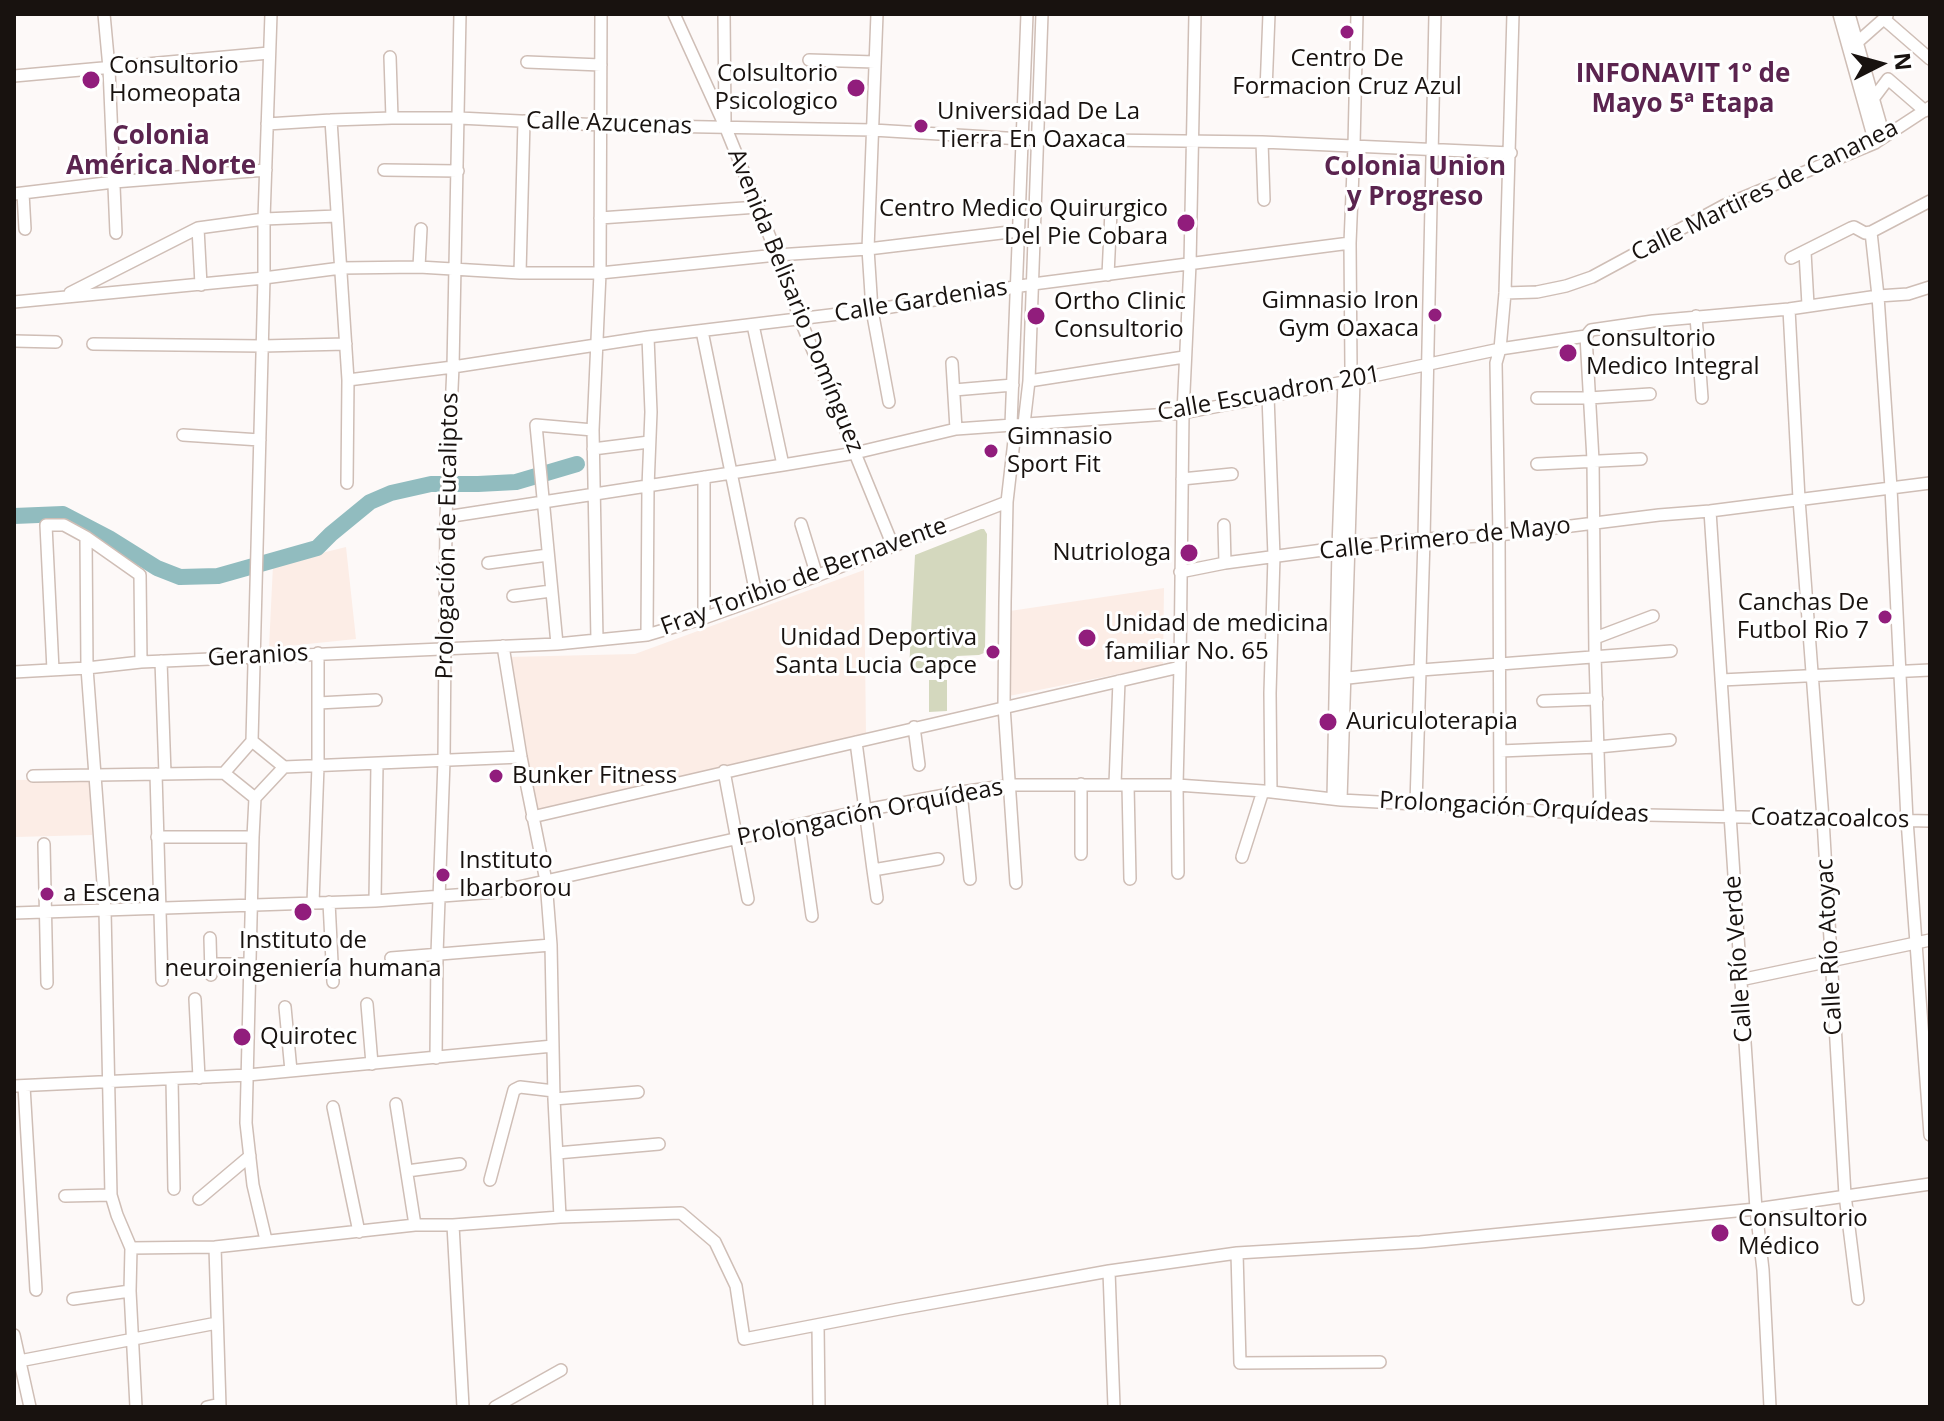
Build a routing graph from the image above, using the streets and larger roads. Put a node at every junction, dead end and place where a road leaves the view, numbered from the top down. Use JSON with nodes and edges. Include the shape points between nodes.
{"nodes":[{"id":1,"x":104,"y":14,"type":"edge"},
{"id":2,"x":271,"y":14,"type":"edge"},
{"id":3,"x":460,"y":14,"type":"edge"},
{"id":4,"x":601,"y":14,"type":"edge"},
{"id":5,"x":674,"y":14,"type":"edge"},
{"id":6,"x":724,"y":14,"type":"edge"},
{"id":7,"x":877,"y":14,"type":"edge"},
{"id":8,"x":1027,"y":14,"type":"edge"},
{"id":9,"x":1042,"y":14,"type":"edge"},
{"id":10,"x":1195,"y":14,"type":"edge"},
{"id":11,"x":1269,"y":14,"type":"edge"},
{"id":12,"x":1357,"y":14,"type":"edge"},
{"id":13,"x":1435,"y":14,"type":"edge"},
{"id":14,"x":1513,"y":14,"type":"edge"},
{"id":15,"x":1839,"y":14,"type":"edge"},
{"id":16,"x":1849,"y":14,"type":"edge"},
{"id":17,"x":1886,"y":16,"type":"edge"},
{"id":18,"x":1853,"y":46,"type":"junction"},
{"id":19,"x":269,"y":53,"type":"junction"},
{"id":20,"x":390,"y":57,"type":"dead end"},
{"id":21,"x":1930,"y":59,"type":"edge"},
{"id":22,"x":809,"y":60,"type":"dead end"},
{"id":23,"x":527,"y":62,"type":"dead end"},
{"id":24,"x":875,"y":62,"type":"junction"},
{"id":25,"x":601,"y":65,"type":"junction"},
{"id":26,"x":109,"y":68,"type":"junction"},
{"id":27,"x":14,"y":76,"type":"edge"},
{"id":28,"x":1266,"y":91,"type":"dead end"},
{"id":29,"x":1873,"y":99,"type":"junction"},
{"id":30,"x":1927,"y":109,"type":"edge"},
{"id":31,"x":392,"y":118,"type":"junction"},
{"id":32,"x":459,"y":118,"type":"junction"},
{"id":33,"x":331,"y":120,"type":"junction"},
{"id":34,"x":524,"y":121,"type":"junction"},
{"id":35,"x":267,"y":124,"type":"junction"},
{"id":36,"x":601,"y":125,"type":"junction"},
{"id":37,"x":725,"y":126,"type":"junction"},
{"id":38,"x":873,"y":130,"type":"junction"},
{"id":39,"x":1022,"y":139,"type":"junction"},
{"id":40,"x":1037,"y":139,"type":"junction"},
{"id":41,"x":1193,"y":140,"type":"junction"},
{"id":42,"x":1880,"y":140,"type":"junction"},
{"id":43,"x":1262,"y":142,"type":"junction"},
{"id":44,"x":1354,"y":146,"type":"junction"},
{"id":45,"x":1433,"y":148,"type":"junction"},
{"id":46,"x":1511,"y":153,"type":"junction"},
{"id":47,"x":266,"y":170,"type":"junction"},
{"id":48,"x":384,"y":170,"type":"dead end"},
{"id":49,"x":458,"y":171,"type":"junction"},
{"id":50,"x":114,"y":182,"type":"junction"},
{"id":51,"x":18,"y":193,"type":"edge"},
{"id":52,"x":1264,"y":200,"type":"dead end"},
{"id":53,"x":1930,"y":201,"type":"edge"},
{"id":54,"x":758,"y":207,"type":"junction"},
{"id":55,"x":1111,"y":211,"type":"dead end"},
{"id":56,"x":337,"y":216,"type":"junction"},
{"id":57,"x":600,"y":218,"type":"junction"},
{"id":58,"x":264,"y":219,"type":"junction"},
{"id":59,"x":198,"y":228,"type":"junction"},
{"id":60,"x":25,"y":229,"type":"dead end"},
{"id":61,"x":421,"y":229,"type":"dead end"},
{"id":62,"x":1018,"y":231,"type":"junction"},
{"id":63,"x":1871,"y":232,"type":"junction"},
{"id":64,"x":116,"y":233,"type":"dead end"},
{"id":65,"x":1350,"y":243,"type":"junction"},
{"id":66,"x":868,"y":249,"type":"junction"},
{"id":67,"x":1805,"y":252,"type":"junction"},
{"id":68,"x":777,"y":255,"type":"junction"},
{"id":69,"x":1791,"y":258,"type":"dead end"},
{"id":70,"x":1190,"y":264,"type":"junction"},
{"id":71,"x":419,"y":267,"type":"junction"},
{"id":72,"x":341,"y":268,"type":"junction"},
{"id":73,"x":454,"y":269,"type":"junction"},
{"id":74,"x":520,"y":273,"type":"junction"},
{"id":75,"x":600,"y":273,"type":"junction"},
{"id":76,"x":1108,"y":275,"type":"junction"},
{"id":77,"x":264,"y":278,"type":"junction"},
{"id":78,"x":1033,"y":284,"type":"junction"},
{"id":79,"x":201,"y":285,"type":"junction"},
{"id":80,"x":1018,"y":286,"type":"junction"},
{"id":81,"x":1930,"y":287,"type":"edge"},
{"id":82,"x":1505,"y":293,"type":"junction"},
{"id":83,"x":64,"y":296,"type":"junction"},
{"id":84,"x":1878,"y":296,"type":"junction"},
{"id":85,"x":14,"y":302,"type":"edge"},
{"id":86,"x":1808,"y":305,"type":"junction"},
{"id":87,"x":1789,"y":309,"type":"junction"},
{"id":88,"x":872,"y":310,"type":"junction"},
{"id":89,"x":1696,"y":316,"type":"junction"},
{"id":90,"x":800,"y":319,"type":"junction"},
{"id":91,"x":753,"y":325,"type":"junction"},
{"id":92,"x":702,"y":331,"type":"junction"},
{"id":93,"x":1586,"y":336,"type":"junction"},
{"id":94,"x":648,"y":337,"type":"junction"},
{"id":95,"x":14,"y":341,"type":"edge"},
{"id":96,"x":56,"y":342,"type":"dead end"},
{"id":97,"x":93,"y":344,"type":"dead end"},
{"id":98,"x":346,"y":344,"type":"junction"},
{"id":99,"x":597,"y":345,"type":"junction"},
{"id":100,"x":262,"y":346,"type":"junction"},
{"id":101,"x":1500,"y":349,"type":"junction"},
{"id":102,"x":1184,"y":357,"type":"junction"},
{"id":103,"x":952,"y":363,"type":"dead end"},
{"id":104,"x":1427,"y":365,"type":"junction"},
{"id":105,"x":453,"y":367,"type":"junction"},
{"id":106,"x":1350,"y":377,"type":"junction"},
{"id":107,"x":348,"y":380,"type":"junction"},
{"id":108,"x":1029,"y":381,"type":"junction"},
{"id":109,"x":1013,"y":385,"type":"junction"},
{"id":110,"x":954,"y":390,"type":"junction"},
{"id":111,"x":1650,"y":394,"type":"dead end"},
{"id":112,"x":1268,"y":396,"type":"junction"},
{"id":113,"x":1537,"y":398,"type":"dead end"},
{"id":114,"x":1589,"y":398,"type":"junction"},
{"id":115,"x":1702,"y":398,"type":"dead end"},
{"id":116,"x":889,"y":402,"type":"dead end"},
{"id":117,"x":1183,"y":413,"type":"junction"},
{"id":118,"x":1017,"y":427,"type":"junction"},
{"id":119,"x":956,"y":429,"type":"junction"},
{"id":120,"x":593,"y":430,"type":"junction"},
{"id":121,"x":183,"y":435,"type":"dead end"},
{"id":122,"x":260,"y":440,"type":"junction"},
{"id":123,"x":649,"y":442,"type":"junction"},
{"id":124,"x":593,"y":449,"type":"junction"},
{"id":125,"x":855,"y":453,"type":"junction"},
{"id":126,"x":1641,"y":459,"type":"dead end"},
{"id":127,"x":1593,"y":460,"type":"junction"},
{"id":128,"x":1537,"y":464,"type":"dead end"},
{"id":129,"x":783,"y":465,"type":"junction"},
{"id":130,"x":731,"y":474,"type":"junction"},
{"id":131,"x":1232,"y":474,"type":"dead end"},
{"id":132,"x":704,"y":477,"type":"junction"},
{"id":133,"x":1182,"y":479,"type":"junction"},
{"id":134,"x":347,"y":483,"type":"dead end"},
{"id":135,"x":1930,"y":483,"type":"edge"},
{"id":136,"x":648,"y":487,"type":"junction"},
{"id":137,"x":1891,"y":488,"type":"junction"},
{"id":138,"x":594,"y":495,"type":"junction"},
{"id":139,"x":1799,"y":499,"type":"junction"},
{"id":140,"x":542,"y":502,"type":"junction"},
{"id":141,"x":1007,"y":502,"type":"junction"},
{"id":142,"x":1710,"y":511,"type":"junction"},
{"id":143,"x":446,"y":517,"type":"junction"},
{"id":144,"x":801,"y":524,"type":"dead end"},
{"id":145,"x":1594,"y":524,"type":"junction"},
{"id":146,"x":1224,"y":525,"type":"dead end"},
{"id":147,"x":1499,"y":535,"type":"junction"},
{"id":148,"x":86,"y":537,"type":"junction"},
{"id":149,"x":1424,"y":539,"type":"junction"},
{"id":150,"x":893,"y":546,"type":"junction"},
{"id":151,"x":1343,"y":548,"type":"junction"},
{"id":152,"x":548,"y":555,"type":"junction"},
{"id":153,"x":1274,"y":556,"type":"junction"},
{"id":154,"x":488,"y":563,"type":"dead end"},
{"id":155,"x":1225,"y":563,"type":"junction"},
{"id":156,"x":1180,"y":572,"type":"junction"},
{"id":157,"x":817,"y":576,"type":"junction"},
{"id":158,"x":551,"y":591,"type":"junction"},
{"id":159,"x":513,"y":596,"type":"dead end"},
{"id":160,"x":757,"y":599,"type":"junction"},
{"id":161,"x":1653,"y":616,"type":"dead end"},
{"id":162,"x":704,"y":618,"type":"junction"},
{"id":163,"x":647,"y":635,"type":"junction"},
{"id":164,"x":1595,"y":638,"type":"junction"},
{"id":165,"x":597,"y":640,"type":"junction"},
{"id":166,"x":557,"y":644,"type":"junction"},
{"id":167,"x":503,"y":646,"type":"junction"},
{"id":168,"x":445,"y":649,"type":"junction"},
{"id":169,"x":1671,"y":651,"type":"dead end"},
{"id":170,"x":318,"y":653,"type":"junction"},
{"id":171,"x":255,"y":656,"type":"junction"},
{"id":172,"x":1595,"y":656,"type":"junction"},
{"id":173,"x":161,"y":661,"type":"junction"},
{"id":174,"x":141,"y":662,"type":"junction"},
{"id":175,"x":1499,"y":665,"type":"junction"},
{"id":176,"x":1180,"y":667,"type":"junction"},
{"id":177,"x":87,"y":668,"type":"junction"},
{"id":178,"x":53,"y":670,"type":"junction"},
{"id":179,"x":1421,"y":670,"type":"junction"},
{"id":180,"x":1930,"y":670,"type":"edge"},
{"id":181,"x":14,"y":672,"type":"edge"},
{"id":182,"x":1901,"y":672,"type":"junction"},
{"id":183,"x":1812,"y":676,"type":"junction"},
{"id":184,"x":1340,"y":679,"type":"junction"},
{"id":185,"x":1721,"y":680,"type":"junction"},
{"id":186,"x":1119,"y":681,"type":"junction"},
{"id":187,"x":1597,"y":699,"type":"junction"},
{"id":188,"x":376,"y":700,"type":"dead end"},
{"id":189,"x":1543,"y":701,"type":"dead end"},
{"id":190,"x":318,"y":703,"type":"junction"},
{"id":191,"x":1004,"y":706,"type":"junction"},
{"id":192,"x":914,"y":727,"type":"junction"},
{"id":193,"x":1670,"y":740,"type":"dead end"},
{"id":194,"x":252,"y":741,"type":"junction"},
{"id":195,"x":856,"y":742,"type":"junction"},
{"id":196,"x":1598,"y":747,"type":"junction"},
{"id":197,"x":1500,"y":751,"type":"junction"},
{"id":198,"x":521,"y":757,"type":"junction"},
{"id":199,"x":444,"y":761,"type":"junction"},
{"id":200,"x":377,"y":764,"type":"junction"},
{"id":201,"x":919,"y":765,"type":"dead end"},
{"id":202,"x":318,"y":766,"type":"junction"},
{"id":203,"x":284,"y":767,"type":"junction"},
{"id":204,"x":724,"y":771,"type":"junction"},
{"id":205,"x":224,"y":773,"type":"junction"},
{"id":206,"x":160,"y":774,"type":"junction"},
{"id":207,"x":94,"y":775,"type":"junction"},
{"id":208,"x":33,"y":776,"type":"dead end"},
{"id":209,"x":1081,"y":784,"type":"junction"},
{"id":210,"x":1121,"y":784,"type":"junction"},
{"id":211,"x":1010,"y":785,"type":"junction"},
{"id":212,"x":1177,"y":785,"type":"junction"},
{"id":213,"x":1267,"y":791,"type":"junction"},
{"id":214,"x":961,"y":792,"type":"junction"},
{"id":215,"x":255,"y":798,"type":"junction"},
{"id":216,"x":1337,"y":800,"type":"junction"},
{"id":217,"x":1416,"y":804,"type":"junction"},
{"id":218,"x":1500,"y":809,"type":"junction"},
{"id":219,"x":865,"y":810,"type":"junction"},
{"id":220,"x":1600,"y":814,"type":"junction"},
{"id":221,"x":1729,"y":816,"type":"junction"},
{"id":222,"x":532,"y":817,"type":"junction"},
{"id":223,"x":1823,"y":819,"type":"junction"},
{"id":224,"x":1907,"y":820,"type":"junction"},
{"id":225,"x":1930,"y":821,"type":"edge"},
{"id":226,"x":799,"y":825,"type":"junction"},
{"id":227,"x":157,"y":837,"type":"junction"},
{"id":228,"x":253,"y":837,"type":"junction"},
{"id":229,"x":736,"y":839,"type":"junction"},
{"id":230,"x":44,"y":844,"type":"dead end"},
{"id":231,"x":1081,"y":854,"type":"dead end"},
{"id":232,"x":1242,"y":857,"type":"dead end"},
{"id":233,"x":938,"y":859,"type":"dead end"},
{"id":234,"x":873,"y":870,"type":"junction"},
{"id":235,"x":1178,"y":873,"type":"dead end"},
{"id":236,"x":970,"y":879,"type":"dead end"},
{"id":237,"x":1130,"y":879,"type":"dead end"},
{"id":238,"x":546,"y":881,"type":"junction"},
{"id":239,"x":1016,"y":883,"type":"dead end"},
{"id":240,"x":439,"y":897,"type":"junction"},
{"id":241,"x":877,"y":898,"type":"dead end"},
{"id":242,"x":748,"y":899,"type":"dead end"},
{"id":243,"x":375,"y":901,"type":"junction"},
{"id":244,"x":329,"y":902,"type":"junction"},
{"id":245,"x":313,"y":903,"type":"junction"},
{"id":246,"x":252,"y":906,"type":"junction"},
{"id":247,"x":160,"y":909,"type":"junction"},
{"id":248,"x":105,"y":910,"type":"junction"},
{"id":249,"x":14,"y":913,"type":"edge"},
{"id":250,"x":46,"y":913,"type":"junction"},
{"id":251,"x":812,"y":916,"type":"dead end"},
{"id":252,"x":210,"y":938,"type":"dead end"},
{"id":253,"x":1930,"y":940,"type":"edge"},
{"id":254,"x":1916,"y":943,"type":"junction"},
{"id":255,"x":551,"y":945,"type":"junction"},
{"id":256,"x":437,"y":954,"type":"junction"},
{"id":257,"x":391,"y":958,"type":"dead end"},
{"id":258,"x":1831,"y":962,"type":"junction"},
{"id":259,"x":251,"y":964,"type":"junction"},
{"id":260,"x":162,"y":980,"type":"dead end"},
{"id":261,"x":1740,"y":980,"type":"junction"},
{"id":262,"x":333,"y":982,"type":"dead end"},
{"id":263,"x":47,"y":983,"type":"dead end"},
{"id":264,"x":195,"y":999,"type":"dead end"},
{"id":265,"x":367,"y":1004,"type":"dead end"},
{"id":266,"x":285,"y":1007,"type":"dead end"},
{"id":267,"x":553,"y":1046,"type":"junction"},
{"id":268,"x":436,"y":1058,"type":"junction"},
{"id":269,"x":372,"y":1064,"type":"junction"},
{"id":270,"x":291,"y":1071,"type":"junction"},
{"id":271,"x":248,"y":1075,"type":"junction"},
{"id":272,"x":199,"y":1078,"type":"junction"},
{"id":273,"x":172,"y":1079,"type":"junction"},
{"id":274,"x":108,"y":1082,"type":"junction"},
{"id":275,"x":19,"y":1086,"type":"edge"},
{"id":276,"x":638,"y":1092,"type":"dead end"},
{"id":277,"x":554,"y":1095,"type":"junction"},
{"id":278,"x":396,"y":1104,"type":"dead end"},
{"id":279,"x":333,"y":1107,"type":"dead end"},
{"id":280,"x":1930,"y":1135,"type":"edge"},
{"id":281,"x":659,"y":1144,"type":"dead end"},
{"id":282,"x":557,"y":1153,"type":"junction"},
{"id":283,"x":250,"y":1156,"type":"junction"},
{"id":284,"x":460,"y":1164,"type":"dead end"},
{"id":285,"x":407,"y":1171,"type":"junction"},
{"id":286,"x":490,"y":1180,"type":"dead end"},
{"id":287,"x":1930,"y":1184,"type":"edge"},
{"id":288,"x":174,"y":1189,"type":"dead end"},
{"id":289,"x":111,"y":1195,"type":"junction"},
{"id":290,"x":1845,"y":1195,"type":"junction"},
{"id":291,"x":65,"y":1196,"type":"dead end"},
{"id":292,"x":199,"y":1199,"type":"dead end"},
{"id":293,"x":1756,"y":1209,"type":"junction"},
{"id":294,"x":560,"y":1217,"type":"junction"},
{"id":295,"x":415,"y":1225,"type":"junction"},
{"id":296,"x":453,"y":1225,"type":"junction"},
{"id":297,"x":359,"y":1232,"type":"junction"},
{"id":298,"x":266,"y":1240,"type":"junction"},
{"id":299,"x":215,"y":1247,"type":"junction"},
{"id":300,"x":131,"y":1248,"type":"junction"},
{"id":301,"x":1237,"y":1253,"type":"junction"},
{"id":302,"x":1109,"y":1271,"type":"junction"},
{"id":303,"x":36,"y":1290,"type":"dead end"},
{"id":304,"x":130,"y":1291,"type":"junction"},
{"id":305,"x":73,"y":1299,"type":"dead end"},
{"id":306,"x":1858,"y":1299,"type":"dead end"},
{"id":307,"x":217,"y":1323,"type":"junction"},
{"id":308,"x":818,"y":1325,"type":"junction"},
{"id":309,"x":14,"y":1335,"type":"edge"},
{"id":310,"x":132,"y":1339,"type":"junction"},
{"id":311,"x":17,"y":1361,"type":"edge"},
{"id":312,"x":1380,"y":1362,"type":"dead end"},
{"id":313,"x":561,"y":1370,"type":"dead end"},
{"id":314,"x":220,"y":1406,"type":"edge"},
{"id":315,"x":30,"y":1407,"type":"edge"},
{"id":316,"x":136,"y":1407,"type":"edge"},
{"id":317,"x":207,"y":1407,"type":"edge"},
{"id":318,"x":463,"y":1407,"type":"edge"},
{"id":319,"x":495,"y":1407,"type":"edge"},
{"id":320,"x":819,"y":1407,"type":"edge"},
{"id":321,"x":1114,"y":1407,"type":"edge"},
{"id":322,"x":1770,"y":1407,"type":"edge"}],
"edges":[{"from":1,"to":26,"type":"street"},
{"from":2,"to":19,"type":"street"},
{"from":3,"to":32,"type":"street","name":"Prologación de Eucaliptos"},
{"from":4,"to":25,"type":"street"},
{"from":5,"to":37,"type":"street","name":"Avenida Belisario Domínguez"},
{"from":6,"to":37,"type":"street"},
{"from":7,"to":24,"type":"street"},
{"from":8,"to":39,"type":"street"},
{"from":9,"to":40,"type":"street"},
{"from":10,"to":41,"type":"street"},
{"from":11,"to":28,"type":"street"},
{"from":12,"to":44,"type":"street"},
{"from":13,"to":45,"type":"street"},
{"from":14,"to":46,"type":"street"},
{"from":15,"to":18,"type":"street"},
{"from":16,"to":18,"type":"street"},
{"from":17,"to":18,"type":"street"},
{"from":17,"to":21,"type":"street"},
{"from":18,"to":29,"type":"street"},
{"from":18,"to":42,"type":"street"},
{"from":19,"to":26,"type":"street"},
{"from":19,"to":35,"type":"street"},
{"from":20,"to":31,"type":"street"},
{"from":22,"to":24,"type":"street"},
{"from":23,"to":25,"type":"street"},
{"from":24,"to":38,"type":"street"},
{"from":25,"to":36,"type":"street"},
{"from":26,"to":27,"type":"street"},
{"from":26,"to":50,"type":"street"},
{"from":29,"to":30,"type":"street","via":[[1888,79]]},
{"from":29,"to":42,"type":"street"},
{"from":30,"to":42,"type":"street","name":"Calle Martires de Cananea"},
{"from":31,"to":32,"type":"street","name":"Calle Azucenas"},
{"from":31,"to":33,"type":"street","name":"Calle Azucenas"},
{"from":32,"to":34,"type":"street","name":"Calle Azucenas"},
{"from":32,"to":49,"type":"street","name":"Prologación de Eucaliptos"},
{"from":33,"to":35,"type":"street","name":"Calle Azucenas"},
{"from":33,"to":56,"type":"street"},
{"from":34,"to":36,"type":"street","name":"Calle Azucenas"},
{"from":34,"to":74,"type":"street"},
{"from":35,"to":47,"type":"street"},
{"from":36,"to":37,"type":"street","name":"Calle Azucenas"},
{"from":36,"to":57,"type":"street"},
{"from":37,"to":38,"type":"street","name":"Calle Azucenas"},
{"from":37,"to":54,"type":"street","name":"Avenida Belisario Domínguez"},
{"from":38,"to":39,"type":"street","name":"Calle Azucenas"},
{"from":38,"to":66,"type":"street"},
{"from":39,"to":40,"type":"street","name":"Calle Azucenas"},
{"from":39,"to":62,"type":"street"},
{"from":40,"to":41,"type":"street","name":"Calle Azucenas"},
{"from":40,"to":78,"type":"street"},
{"from":41,"to":43,"type":"street","name":"Calle Azucenas"},
{"from":41,"to":70,"type":"street"},
{"from":42,"to":82,"type":"street","name":"Calle Martires de Cananea","via":[[1725,205],[1592,277],[1537,292]]},
{"from":43,"to":44,"type":"street","name":"Calle Azucenas"},
{"from":43,"to":52,"type":"street"},
{"from":44,"to":45,"type":"street","name":"Calle Azucenas"},
{"from":44,"to":65,"type":"street"},
{"from":45,"to":46,"type":"street","name":"Calle Azucenas"},
{"from":45,"to":104,"type":"street"},
{"from":46,"to":82,"type":"street"},
{"from":47,"to":50,"type":"street"},
{"from":47,"to":58,"type":"street"},
{"from":48,"to":49,"type":"street"},
{"from":49,"to":73,"type":"street","name":"Prologación de Eucaliptos"},
{"from":50,"to":51,"type":"street"},
{"from":50,"to":64,"type":"street"},
{"from":51,"to":60,"type":"street"},
{"from":53,"to":63,"type":"street"},
{"from":54,"to":57,"type":"street"},
{"from":54,"to":68,"type":"street","name":"Avenida Belisario Domínguez"},
{"from":55,"to":76,"type":"street"},
{"from":56,"to":58,"type":"street"},
{"from":56,"to":72,"type":"street"},
{"from":57,"to":75,"type":"street"},
{"from":58,"to":59,"type":"street"},
{"from":58,"to":77,"type":"street"},
{"from":59,"to":79,"type":"street"},
{"from":59,"to":83,"type":"street"},
{"from":61,"to":71,"type":"street"},
{"from":62,"to":66,"type":"street"},
{"from":62,"to":80,"type":"street"},
{"from":63,"to":67,"type":"street","via":[[1854,227]]},
{"from":63,"to":84,"type":"street"},
{"from":65,"to":70,"type":"street","name":"Calle Gardenias"},
{"from":65,"to":106,"type":"street"},
{"from":66,"to":68,"type":"street"},
{"from":66,"to":88,"type":"street"},
{"from":67,"to":69,"type":"street"},
{"from":67,"to":86,"type":"street"},
{"from":68,"to":75,"type":"street"},
{"from":68,"to":90,"type":"street","name":"Avenida Belisario Domínguez"},
{"from":70,"to":76,"type":"street","name":"Calle Gardenias"},
{"from":70,"to":102,"type":"street"},
{"from":71,"to":72,"type":"street"},
{"from":71,"to":73,"type":"street"},
{"from":72,"to":77,"type":"street"},
{"from":72,"to":98,"type":"street"},
{"from":73,"to":74,"type":"street"},
{"from":73,"to":105,"type":"street","name":"Prologación de Eucaliptos"},
{"from":74,"to":75,"type":"street"},
{"from":75,"to":99,"type":"street"},
{"from":76,"to":78,"type":"street","name":"Calle Gardenias"},
{"from":77,"to":79,"type":"street"},
{"from":77,"to":100,"type":"street"},
{"from":78,"to":80,"type":"street","name":"Calle Gardenias"},
{"from":78,"to":108,"type":"street"},
{"from":79,"to":83,"type":"street"},
{"from":80,"to":88,"type":"street","name":"Calle Gardenias"},
{"from":80,"to":109,"type":"street"},
{"from":81,"to":84,"type":"street","name":"Calle Escuadron 201"},
{"from":82,"to":101,"type":"street"},
{"from":83,"to":85,"type":"street"},
{"from":84,"to":86,"type":"street","name":"Calle Escuadron 201"},
{"from":84,"to":137,"type":"street"},
{"from":86,"to":87,"type":"street","name":"Calle Escuadron 201"},
{"from":87,"to":89,"type":"street","name":"Calle Escuadron 201"},
{"from":87,"to":139,"type":"street","name":"Calle Río Atoyac"},
{"from":88,"to":90,"type":"street","name":"Calle Gardenias"},
{"from":88,"to":116,"type":"street"},
{"from":89,"to":93,"type":"street","name":"Calle Escuadron 201","via":[[1591,330]]},
{"from":89,"to":115,"type":"street"},
{"from":90,"to":91,"type":"street","name":"Calle Gardenias"},
{"from":90,"to":125,"type":"street","name":"Avenida Belisario Domínguez"},
{"from":91,"to":92,"type":"street","name":"Calle Gardenias"},
{"from":91,"to":129,"type":"street"},
{"from":92,"to":94,"type":"street","name":"Calle Gardenias"},
{"from":92,"to":130,"type":"street"},
{"from":93,"to":101,"type":"street","name":"Calle Escuadron 201"},
{"from":93,"to":114,"type":"street"},
{"from":94,"to":99,"type":"street","name":"Calle Gardenias"},
{"from":94,"to":123,"type":"street"},
{"from":95,"to":96,"type":"street"},
{"from":97,"to":100,"type":"street"},
{"from":98,"to":100,"type":"street"},
{"from":98,"to":107,"type":"street"},
{"from":99,"to":105,"type":"street","name":"Calle Gardenias"},
{"from":99,"to":120,"type":"street"},
{"from":100,"to":122,"type":"street"},
{"from":101,"to":104,"type":"street","name":"Calle Escuadron 201"},
{"from":101,"to":147,"type":"street"},
{"from":102,"to":108,"type":"street"},
{"from":102,"to":117,"type":"street"},
{"from":103,"to":110,"type":"street"},
{"from":104,"to":106,"type":"street","name":"Calle Escuadron 201"},
{"from":104,"to":149,"type":"street"},
{"from":105,"to":107,"type":"street","name":"Calle Gardenias"},
{"from":105,"to":143,"type":"street","name":"Prologación de Eucaliptos"},
{"from":106,"to":112,"type":"street","name":"Calle Escuadron 201"},
{"from":106,"to":151,"type":"street"},
{"from":107,"to":134,"type":"street"},
{"from":108,"to":118,"type":"street"},
{"from":109,"to":110,"type":"street"},
{"from":109,"to":118,"type":"street"},
{"from":110,"to":119,"type":"street"},
{"from":111,"to":114,"type":"street"},
{"from":112,"to":117,"type":"street","name":"Calle Escuadron 201"},
{"from":112,"to":153,"type":"street"},
{"from":113,"to":114,"type":"street"},
{"from":114,"to":127,"type":"street"},
{"from":117,"to":118,"type":"street","name":"Calle Escuadron 201"},
{"from":117,"to":133,"type":"street"},
{"from":118,"to":119,"type":"street","name":"Calle Escuadron 201"},
{"from":118,"to":141,"type":"street"},
{"from":119,"to":125,"type":"street","name":"Calle Escuadron 201"},
{"from":120,"to":124,"type":"street"},
{"from":120,"to":140,"type":"street","via":[[536,425]]},
{"from":121,"to":122,"type":"street"},
{"from":122,"to":171,"type":"street"},
{"from":123,"to":124,"type":"street"},
{"from":123,"to":136,"type":"street"},
{"from":124,"to":138,"type":"street"},
{"from":125,"to":129,"type":"street","name":"Calle Escuadron 201"},
{"from":125,"to":150,"type":"street","name":"Avenida Belisario Domínguez"},
{"from":126,"to":127,"type":"street"},
{"from":127,"to":128,"type":"street"},
{"from":127,"to":145,"type":"street"},
{"from":129,"to":130,"type":"street","name":"Calle Escuadron 201"},
{"from":130,"to":132,"type":"street","name":"Calle Escuadron 201"},
{"from":130,"to":160,"type":"street"},
{"from":131,"to":133,"type":"street"},
{"from":132,"to":136,"type":"street","name":"Calle Escuadron 201"},
{"from":132,"to":162,"type":"street"},
{"from":133,"to":156,"type":"street"},
{"from":135,"to":137,"type":"street","name":"Calle Primero de Mayo"},
{"from":136,"to":138,"type":"street","name":"Calle Escuadron 201"},
{"from":136,"to":163,"type":"street"},
{"from":137,"to":139,"type":"street","name":"Calle Primero de Mayo"},
{"from":137,"to":182,"type":"street"},
{"from":138,"to":140,"type":"street","name":"Calle Escuadron 201"},
{"from":138,"to":165,"type":"street"},
{"from":139,"to":142,"type":"street","name":"Calle Primero de Mayo"},
{"from":139,"to":183,"type":"street","name":"Calle Río Atoyac"},
{"from":140,"to":143,"type":"street","name":"Calle Escuadron 201"},
{"from":140,"to":152,"type":"street"},
{"from":141,"to":150,"type":"street","name":"Fray Toribio de Bernavente"},
{"from":141,"to":191,"type":"street"},
{"from":142,"to":145,"type":"street","name":"Calle Primero de Mayo"},
{"from":142,"to":185,"type":"street","name":"Calle Río Verde"},
{"from":143,"to":168,"type":"street","name":"Prologación de Eucaliptos"},
{"from":144,"to":157,"type":"street"},
{"from":145,"to":147,"type":"street","name":"Calle Primero de Mayo"},
{"from":145,"to":164,"type":"street"},
{"from":146,"to":155,"type":"street"},
{"from":147,"to":149,"type":"street","name":"Calle Primero de Mayo"},
{"from":147,"to":175,"type":"street"},
{"from":148,"to":174,"type":"street","via":[[140,575]]},
{"from":148,"to":177,"type":"street"},
{"from":148,"to":178,"type":"street","via":[[64,525],[46,525]]},
{"from":149,"to":151,"type":"street","name":"Calle Primero de Mayo"},
{"from":149,"to":179,"type":"street"},
{"from":150,"to":157,"type":"street","name":"Fray Toribio de Bernavente"},
{"from":151,"to":153,"type":"street","name":"Calle Primero de Mayo"},
{"from":151,"to":184,"type":"street"},
{"from":152,"to":154,"type":"street"},
{"from":152,"to":158,"type":"street"},
{"from":153,"to":155,"type":"street","name":"Calle Primero de Mayo"},
{"from":153,"to":213,"type":"street"},
{"from":155,"to":156,"type":"street","name":"Calle Primero de Mayo"},
{"from":156,"to":176,"type":"street"},
{"from":157,"to":160,"type":"street","name":"Fray Toribio de Bernavente"},
{"from":158,"to":159,"type":"street"},
{"from":158,"to":166,"type":"street"},
{"from":160,"to":162,"type":"street","name":"Fray Toribio de Bernavente"},
{"from":161,"to":164,"type":"street"},
{"from":162,"to":163,"type":"street","name":"Fray Toribio de Bernavente"},
{"from":163,"to":165,"type":"street","name":"Fray Toribio de Bernavente"},
{"from":164,"to":172,"type":"street"},
{"from":165,"to":166,"type":"street","name":"Fray Toribio de Bernavente"},
{"from":166,"to":167,"type":"street","name":"Fray Toribio de Bernavente"},
{"from":167,"to":168,"type":"street","name":"Geranios"},
{"from":167,"to":198,"type":"street"},
{"from":168,"to":170,"type":"street","name":"Geranios"},
{"from":168,"to":199,"type":"street","name":"Prologación de Eucaliptos"},
{"from":169,"to":172,"type":"street"},
{"from":170,"to":171,"type":"street","name":"Geranios"},
{"from":170,"to":190,"type":"street"},
{"from":171,"to":173,"type":"street","name":"Geranios"},
{"from":171,"to":194,"type":"street"},
{"from":172,"to":175,"type":"street"},
{"from":172,"to":187,"type":"street"},
{"from":173,"to":174,"type":"street","name":"Geranios"},
{"from":173,"to":206,"type":"street"},
{"from":174,"to":177,"type":"street","name":"Geranios"},
{"from":175,"to":179,"type":"street"},
{"from":175,"to":197,"type":"street"},
{"from":176,"to":186,"type":"street"},
{"from":176,"to":212,"type":"street"},
{"from":177,"to":178,"type":"street","name":"Geranios"},
{"from":177,"to":207,"type":"street"},
{"from":178,"to":181,"type":"street","name":"Geranios"},
{"from":179,"to":184,"type":"street"},
{"from":179,"to":217,"type":"street"},
{"from":180,"to":182,"type":"street"},
{"from":182,"to":183,"type":"street"},
{"from":182,"to":224,"type":"street"},
{"from":183,"to":185,"type":"street"},
{"from":183,"to":223,"type":"street","name":"Calle Río Atoyac"},
{"from":184,"to":216,"type":"street"},
{"from":185,"to":221,"type":"street","name":"Calle Río Verde"},
{"from":186,"to":191,"type":"street"},
{"from":186,"to":210,"type":"street"},
{"from":187,"to":189,"type":"street"},
{"from":187,"to":196,"type":"street"},
{"from":188,"to":190,"type":"street"},
{"from":190,"to":202,"type":"street"},
{"from":191,"to":192,"type":"street"},
{"from":191,"to":211,"type":"street"},
{"from":192,"to":195,"type":"street"},
{"from":192,"to":201,"type":"street"},
{"from":193,"to":196,"type":"street"},
{"from":194,"to":203,"type":"street"},
{"from":194,"to":205,"type":"street"},
{"from":195,"to":204,"type":"street"},
{"from":195,"to":219,"type":"street"},
{"from":196,"to":197,"type":"street"},
{"from":196,"to":220,"type":"street"},
{"from":197,"to":218,"type":"street"},
{"from":198,"to":199,"type":"street"},
{"from":198,"to":222,"type":"street"},
{"from":199,"to":200,"type":"street"},
{"from":199,"to":240,"type":"street","name":"Prologación de Eucaliptos"},
{"from":200,"to":202,"type":"street"},
{"from":200,"to":243,"type":"street"},
{"from":202,"to":203,"type":"street"},
{"from":202,"to":245,"type":"street"},
{"from":203,"to":215,"type":"street"},
{"from":204,"to":222,"type":"street"},
{"from":204,"to":229,"type":"street"},
{"from":205,"to":206,"type":"street"},
{"from":205,"to":215,"type":"street"},
{"from":206,"to":207,"type":"street"},
{"from":206,"to":227,"type":"street"},
{"from":207,"to":208,"type":"street"},
{"from":207,"to":248,"type":"street"},
{"from":209,"to":210,"type":"street","name":"Prolongación Orquídeas"},
{"from":209,"to":211,"type":"street","name":"Prolongación Orquídeas"},
{"from":209,"to":231,"type":"street"},
{"from":210,"to":212,"type":"street","name":"Prolongación Orquídeas"},
{"from":210,"to":237,"type":"street"},
{"from":211,"to":214,"type":"street","name":"Prolongación Orquídeas"},
{"from":211,"to":239,"type":"street"},
{"from":212,"to":213,"type":"street","name":"Prolongación Orquídeas"},
{"from":212,"to":235,"type":"street"},
{"from":213,"to":216,"type":"street","name":"Prolongación Orquídeas"},
{"from":213,"to":232,"type":"street"},
{"from":214,"to":219,"type":"street","name":"Prolongación Orquídeas"},
{"from":214,"to":236,"type":"street"},
{"from":215,"to":228,"type":"street"},
{"from":216,"to":217,"type":"street","name":"Prolongación Orquídeas"},
{"from":217,"to":218,"type":"street","name":"Prolongación Orquídeas"},
{"from":218,"to":220,"type":"street","name":"Prolongación Orquídeas"},
{"from":219,"to":226,"type":"street","name":"Prolongación Orquídeas"},
{"from":219,"to":234,"type":"street"},
{"from":220,"to":221,"type":"street","name":"Prolongación Orquídeas"},
{"from":221,"to":223,"type":"street","name":"Coatzacoalcos"},
{"from":221,"to":261,"type":"street","name":"Calle Río Verde"},
{"from":222,"to":238,"type":"street"},
{"from":223,"to":224,"type":"street","name":"Coatzacoalcos"},
{"from":223,"to":258,"type":"street","name":"Calle Río Atoyac"},
{"from":224,"to":225,"type":"street","name":"Coatzacoalcos"},
{"from":224,"to":254,"type":"street"},
{"from":226,"to":229,"type":"street","name":"Prolongación Orquídeas"},
{"from":226,"to":251,"type":"street"},
{"from":227,"to":228,"type":"street"},
{"from":227,"to":247,"type":"street"},
{"from":228,"to":246,"type":"street"},
{"from":229,"to":238,"type":"street","name":"Prolongación Orquídeas"},
{"from":229,"to":242,"type":"street"},
{"from":230,"to":250,"type":"street"},
{"from":233,"to":234,"type":"street"},
{"from":234,"to":241,"type":"street"},
{"from":238,"to":240,"type":"street","name":"Prolongación Orquídeas"},
{"from":238,"to":255,"type":"street"},
{"from":240,"to":243,"type":"street","name":"Prolongación Orquídeas"},
{"from":240,"to":256,"type":"street","name":"Prologación de Eucaliptos"},
{"from":243,"to":244,"type":"street","name":"Prolongación Orquídeas"},
{"from":244,"to":245,"type":"street","name":"Prolongación Orquídeas"},
{"from":244,"to":262,"type":"street"},
{"from":245,"to":246,"type":"street","name":"Prolongación Orquídeas"},
{"from":246,"to":247,"type":"street","name":"Prolongación Orquídeas"},
{"from":246,"to":259,"type":"street"},
{"from":247,"to":248,"type":"street","name":"Prolongación Orquídeas"},
{"from":247,"to":260,"type":"street"},
{"from":248,"to":250,"type":"street","name":"Prolongación Orquídeas"},
{"from":248,"to":274,"type":"street"},
{"from":249,"to":250,"type":"street","name":"Prolongación Orquídeas"},
{"from":250,"to":263,"type":"street"},
{"from":252,"to":259,"type":"street","via":[[211,970]]},
{"from":253,"to":254,"type":"street"},
{"from":254,"to":258,"type":"street"},
{"from":254,"to":280,"type":"street"},
{"from":255,"to":256,"type":"street"},
{"from":255,"to":267,"type":"street"},
{"from":256,"to":257,"type":"street"},
{"from":256,"to":268,"type":"street","name":"Prologación de Eucaliptos"},
{"from":258,"to":261,"type":"street"},
{"from":258,"to":290,"type":"street","name":"Calle Río Atoyac"},
{"from":259,"to":271,"type":"street"},
{"from":261,"to":293,"type":"street","name":"Calle Río Verde"},
{"from":264,"to":272,"type":"street"},
{"from":265,"to":269,"type":"street"},
{"from":266,"to":270,"type":"street"},
{"from":267,"to":268,"type":"street"},
{"from":267,"to":277,"type":"street"},
{"from":268,"to":269,"type":"street"},
{"from":269,"to":270,"type":"street"},
{"from":270,"to":271,"type":"street"},
{"from":271,"to":272,"type":"street"},
{"from":271,"to":283,"type":"street"},
{"from":272,"to":273,"type":"street"},
{"from":273,"to":274,"type":"street"},
{"from":273,"to":288,"type":"street"},
{"from":274,"to":275,"type":"street"},
{"from":274,"to":289,"type":"street"},
{"from":275,"to":303,"type":"street"},
{"from":276,"to":277,"type":"street"},
{"from":277,"to":282,"type":"street"},
{"from":277,"to":286,"type":"street","via":[[514,1090]]},
{"from":278,"to":285,"type":"street"},
{"from":279,"to":297,"type":"street"},
{"from":281,"to":282,"type":"street"},
{"from":282,"to":294,"type":"street"},
{"from":283,"to":292,"type":"street"},
{"from":283,"to":298,"type":"street"},
{"from":284,"to":285,"type":"street"},
{"from":285,"to":295,"type":"street"},
{"from":287,"to":290,"type":"street"},
{"from":289,"to":291,"type":"street"},
{"from":289,"to":300,"type":"street"},
{"from":290,"to":293,"type":"street"},
{"from":290,"to":306,"type":"street","name":"Calle Río Atoyac"},
{"from":293,"to":301,"type":"street","via":[[1420,1242]]},
{"from":293,"to":322,"type":"street","name":"Calle Río Verde"},
{"from":294,"to":296,"type":"street"},
{"from":294,"to":308,"type":"street","via":[[681,1213],[715,1242],[736,1286],[744,1339]]},
{"from":295,"to":296,"type":"street"},
{"from":295,"to":297,"type":"street"},
{"from":296,"to":318,"type":"street"},
{"from":297,"to":298,"type":"street"},
{"from":298,"to":299,"type":"street"},
{"from":299,"to":300,"type":"street"},
{"from":299,"to":307,"type":"street"},
{"from":300,"to":304,"type":"street"},
{"from":301,"to":302,"type":"street"},
{"from":301,"to":312,"type":"street","via":[[1240,1363]]},
{"from":302,"to":308,"type":"street"},
{"from":302,"to":321,"type":"street"},
{"from":304,"to":305,"type":"street"},
{"from":304,"to":310,"type":"street"},
{"from":307,"to":310,"type":"street"},
{"from":307,"to":314,"type":"street"},
{"from":308,"to":320,"type":"street"},
{"from":309,"to":311,"type":"street"},
{"from":310,"to":311,"type":"street"},
{"from":310,"to":316,"type":"street"},
{"from":311,"to":315,"type":"street"},
{"from":313,"to":319,"type":"street"},
{"from":314,"to":317,"type":"street"}]}
